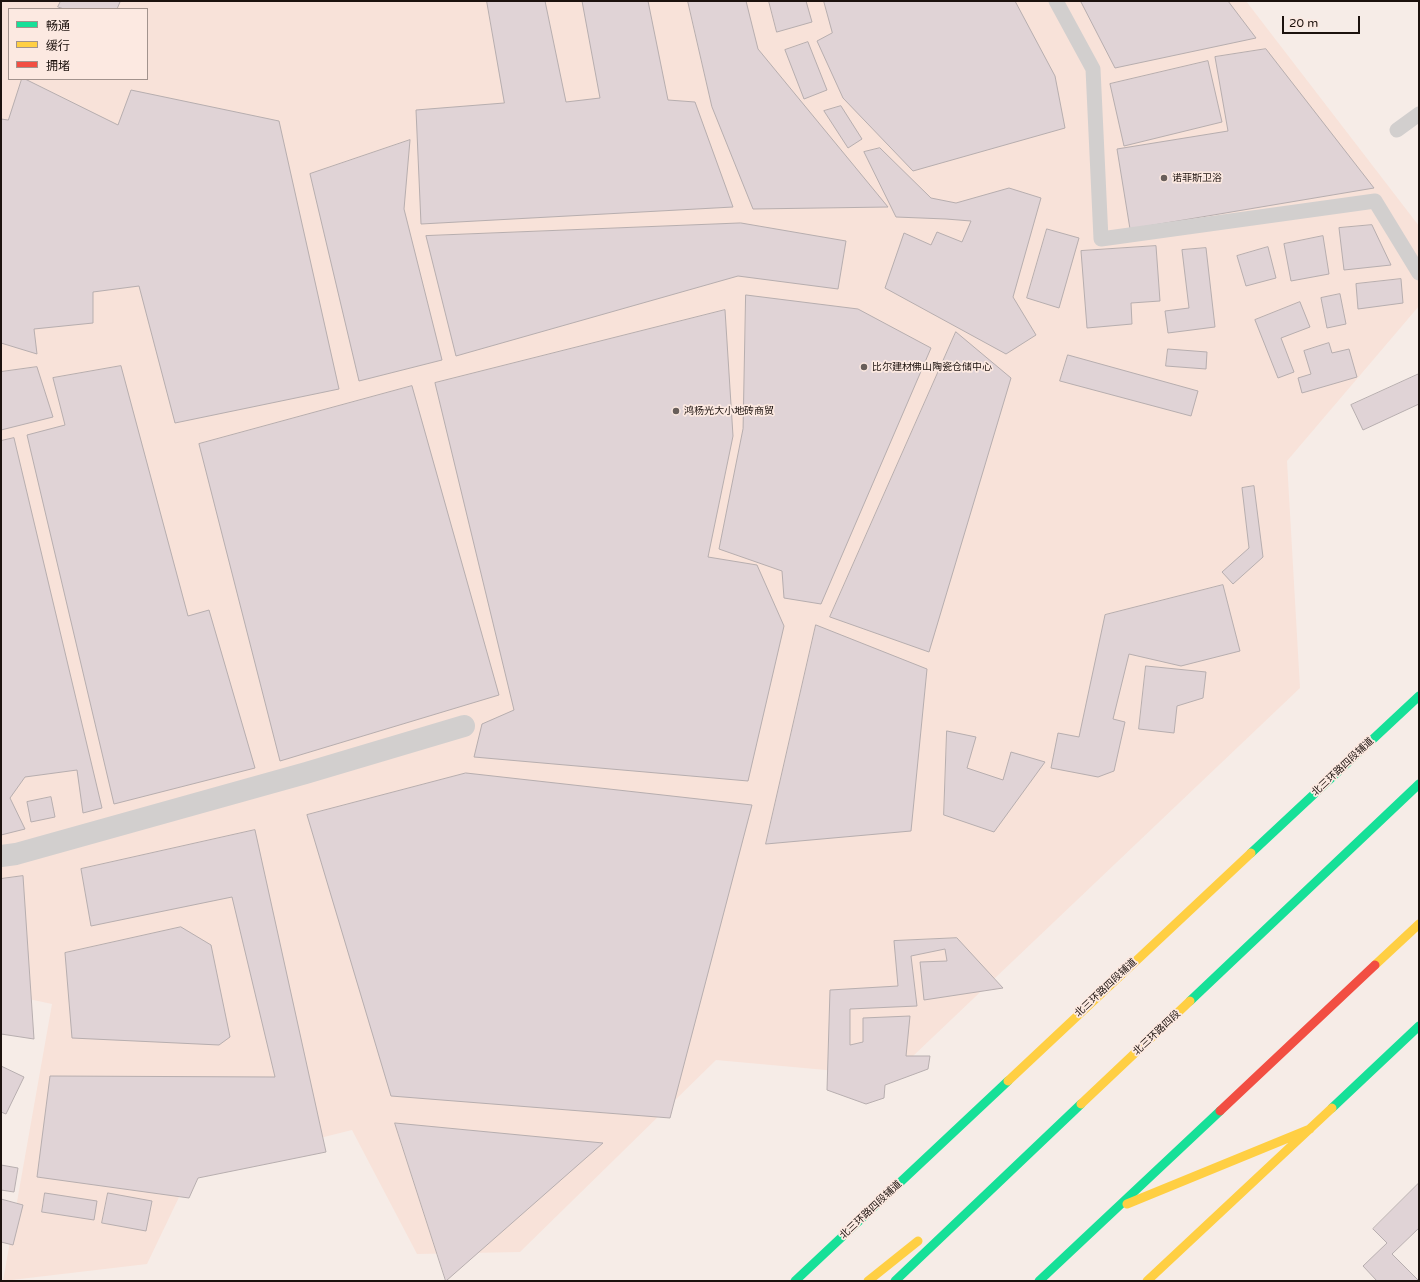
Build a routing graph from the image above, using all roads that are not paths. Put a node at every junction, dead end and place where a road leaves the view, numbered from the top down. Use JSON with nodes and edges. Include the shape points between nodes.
{"nodes":[{"id":1,"x":1056,"y":1,"type":"edge"},
{"id":2,"x":1419,"y":114,"type":"edge"},
{"id":3,"x":1398,"y":130,"type":"dead end"},
{"id":4,"x":1419,"y":273,"type":"edge"},
{"id":5,"x":1419,"y":696,"type":"edge"},
{"id":6,"x":464,"y":726,"type":"dead end"},
{"id":7,"x":1419,"y":784,"type":"edge"},
{"id":8,"x":1,"y":856,"type":"edge"},
{"id":9,"x":1419,"y":924,"type":"edge"},
{"id":10,"x":1419,"y":1026,"type":"edge"},
{"id":11,"x":1310,"y":1128,"type":"junction"},
{"id":12,"x":1044,"y":1140,"type":"junction"},
{"id":13,"x":1115,"y":1210,"type":"junction"},
{"id":14,"x":953,"y":1213,"type":"dead end"},
{"id":15,"x":923,"y":1237,"type":"dead end"},
{"id":16,"x":795,"y":1281,"type":"edge"},
{"id":17,"x":868,"y":1281,"type":"edge"},
{"id":18,"x":895,"y":1281,"type":"edge"},
{"id":19,"x":1038,"y":1281,"type":"edge"},
{"id":20,"x":1147,"y":1281,"type":"edge"}],
"edges":[{"from":1,"to":4,"type":"lane","via":[[1093,69],[1101,239],[1375,201]]},
{"from":2,"to":3,"type":"lane"},
{"from":5,"to":16,"type":"main road","name":"北三环路四段辅道"},
{"from":6,"to":8,"type":"street","via":[[306,773],[16,854]]},
{"from":7,"to":12,"type":"main road","name":"北三环路四段"},
{"from":9,"to":13,"type":"main road"},
{"from":10,"to":11,"type":"main road"},
{"from":11,"to":13,"type":"main road"},
{"from":11,"to":20,"type":"main road"},
{"from":12,"to":14,"type":"main road"},
{"from":12,"to":18,"type":"main road","name":"北三环路四段"},
{"from":13,"to":19,"type":"main road"},
{"from":15,"to":17,"type":"main road"}]}
